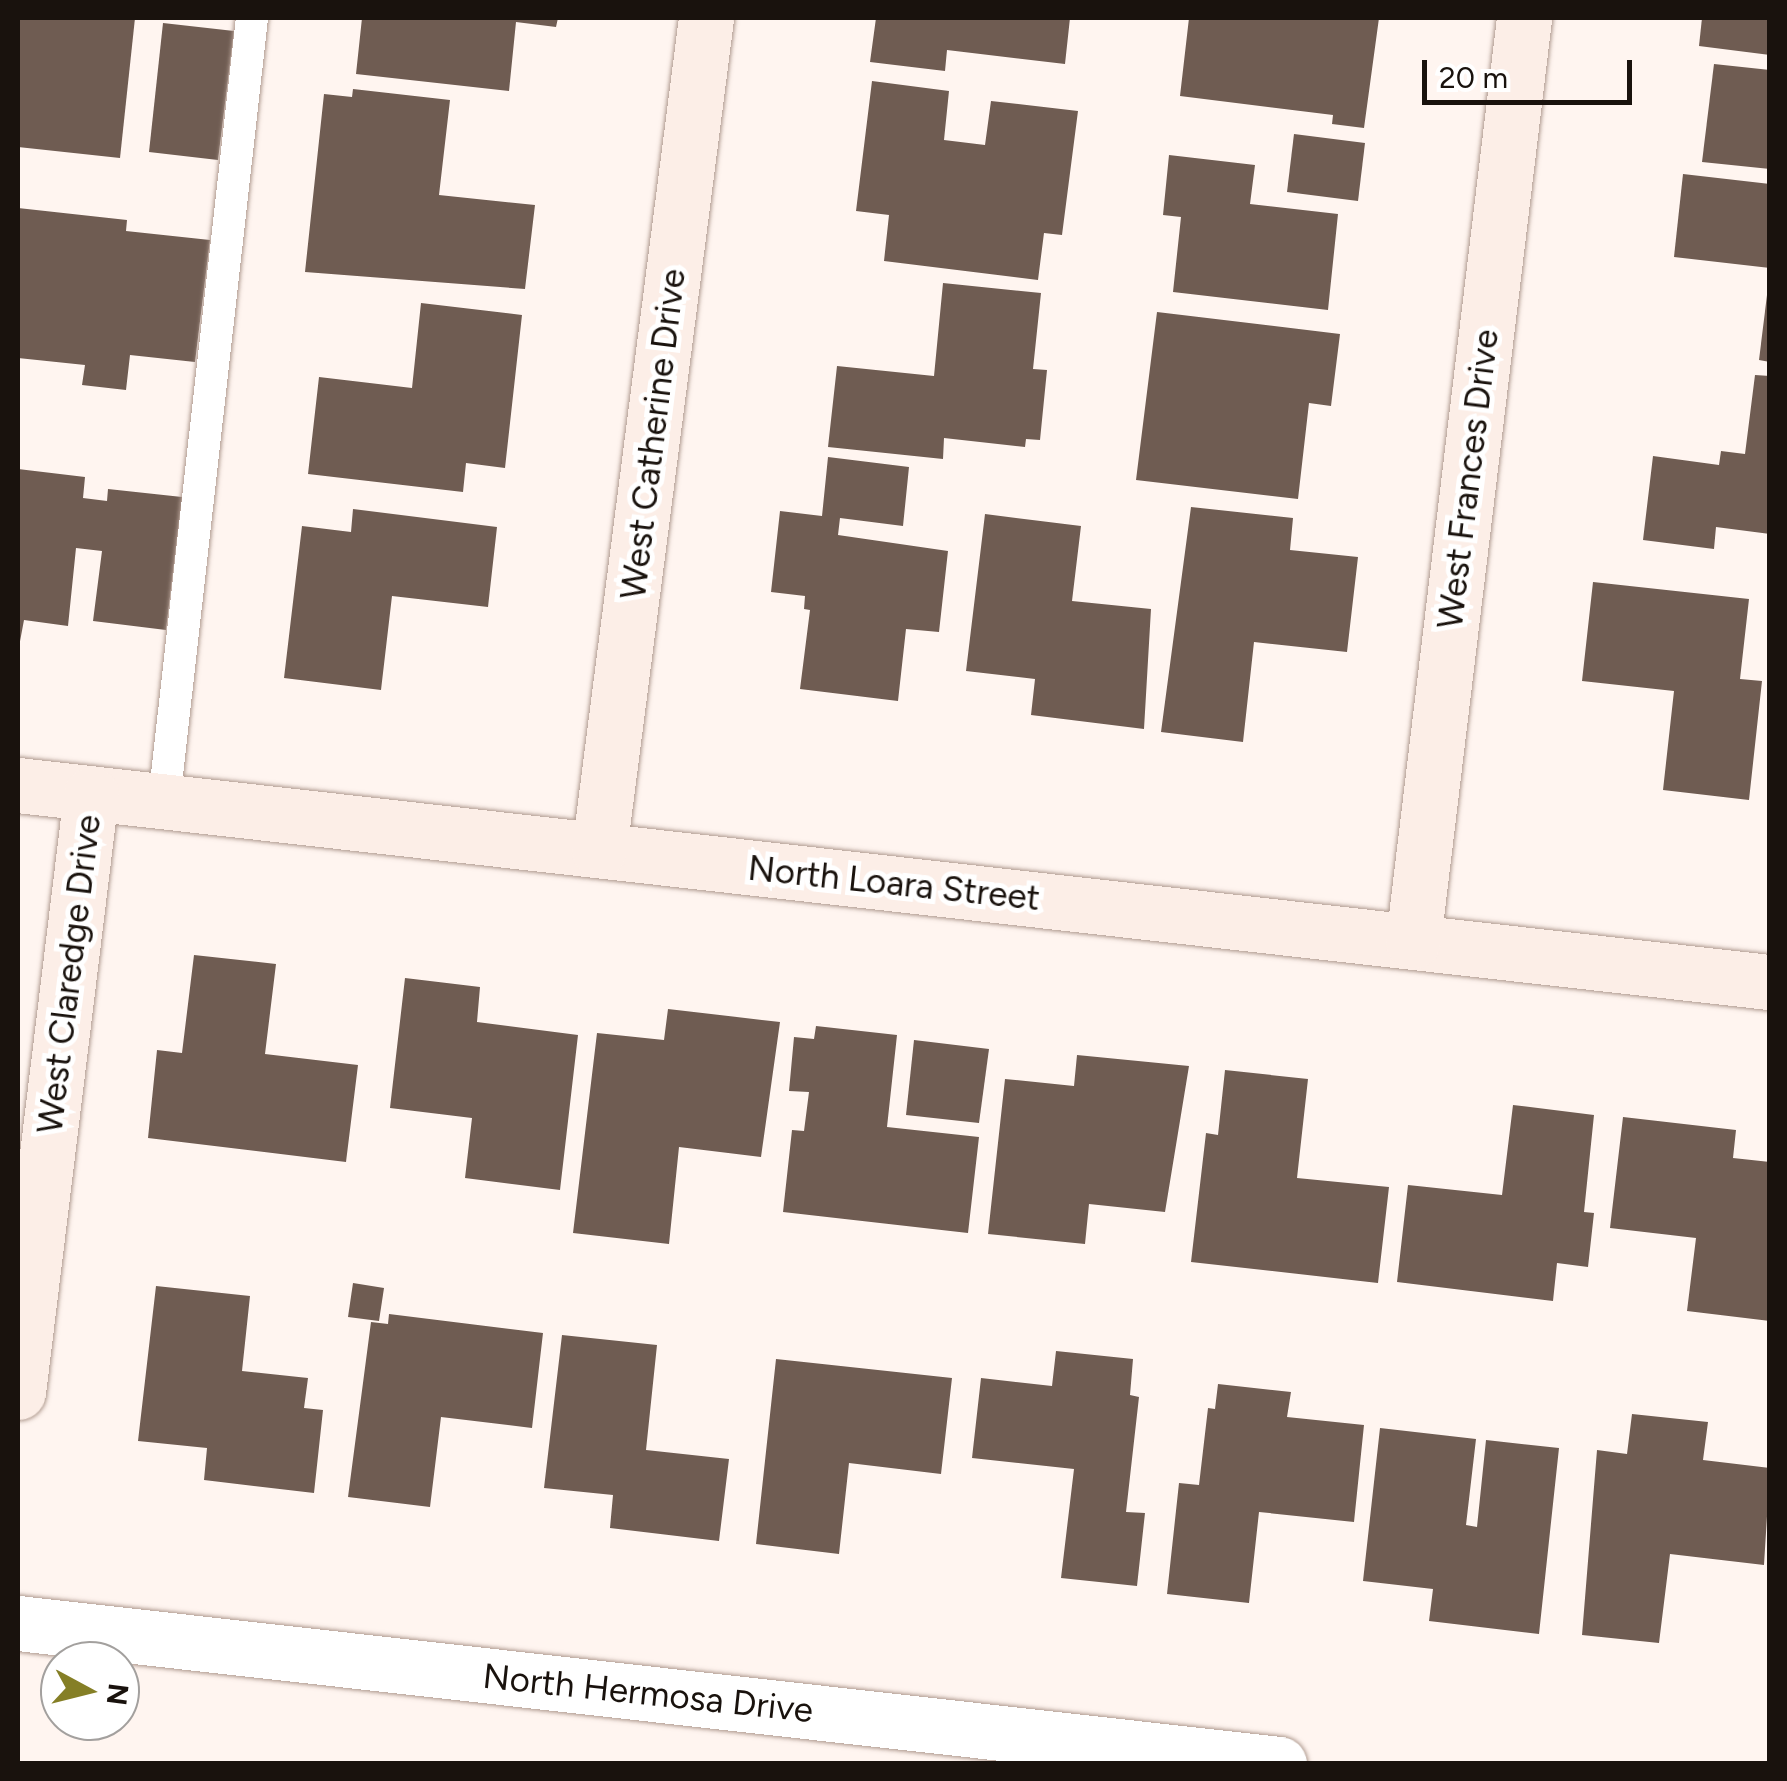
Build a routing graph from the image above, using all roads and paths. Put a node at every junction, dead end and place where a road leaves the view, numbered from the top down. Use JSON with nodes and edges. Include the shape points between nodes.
{"nodes":[{"id":1,"x":252,"y":18,"type":"edge"},
{"id":2,"x":706,"y":18,"type":"edge"},
{"id":3,"x":1524,"y":18,"type":"edge"},
{"id":4,"x":18,"y":785,"type":"edge"},
{"id":5,"x":91,"y":794,"type":"junction"},
{"id":6,"x":164,"y":801,"type":"junction"},
{"id":7,"x":599,"y":850,"type":"junction"},
{"id":8,"x":1413,"y":942,"type":"junction"},
{"id":9,"x":1770,"y":982,"type":"edge"},
{"id":10,"x":18,"y":1392,"type":"edge"},
{"id":11,"x":18,"y":1624,"type":"edge"},
{"id":12,"x":1279,"y":1764,"type":"edge"}],
"edges":[{"from":1,"to":6,"type":"lane"},
{"from":2,"to":7,"type":"street","name":"West Catherine Drive"},
{"from":3,"to":8,"type":"street","name":"West Frances Drive"},
{"from":4,"to":5,"type":"street","name":"North Loara Street"},
{"from":5,"to":6,"type":"street","name":"North Loara Street"},
{"from":5,"to":10,"type":"street","name":"West Claredge Drive"},
{"from":6,"to":7,"type":"street","name":"North Loara Street"},
{"from":7,"to":8,"type":"street","name":"North Loara Street"},
{"from":8,"to":9,"type":"street","name":"North Loara Street"},
{"from":11,"to":12,"type":"street","name":"North Hermosa Drive"}]}
